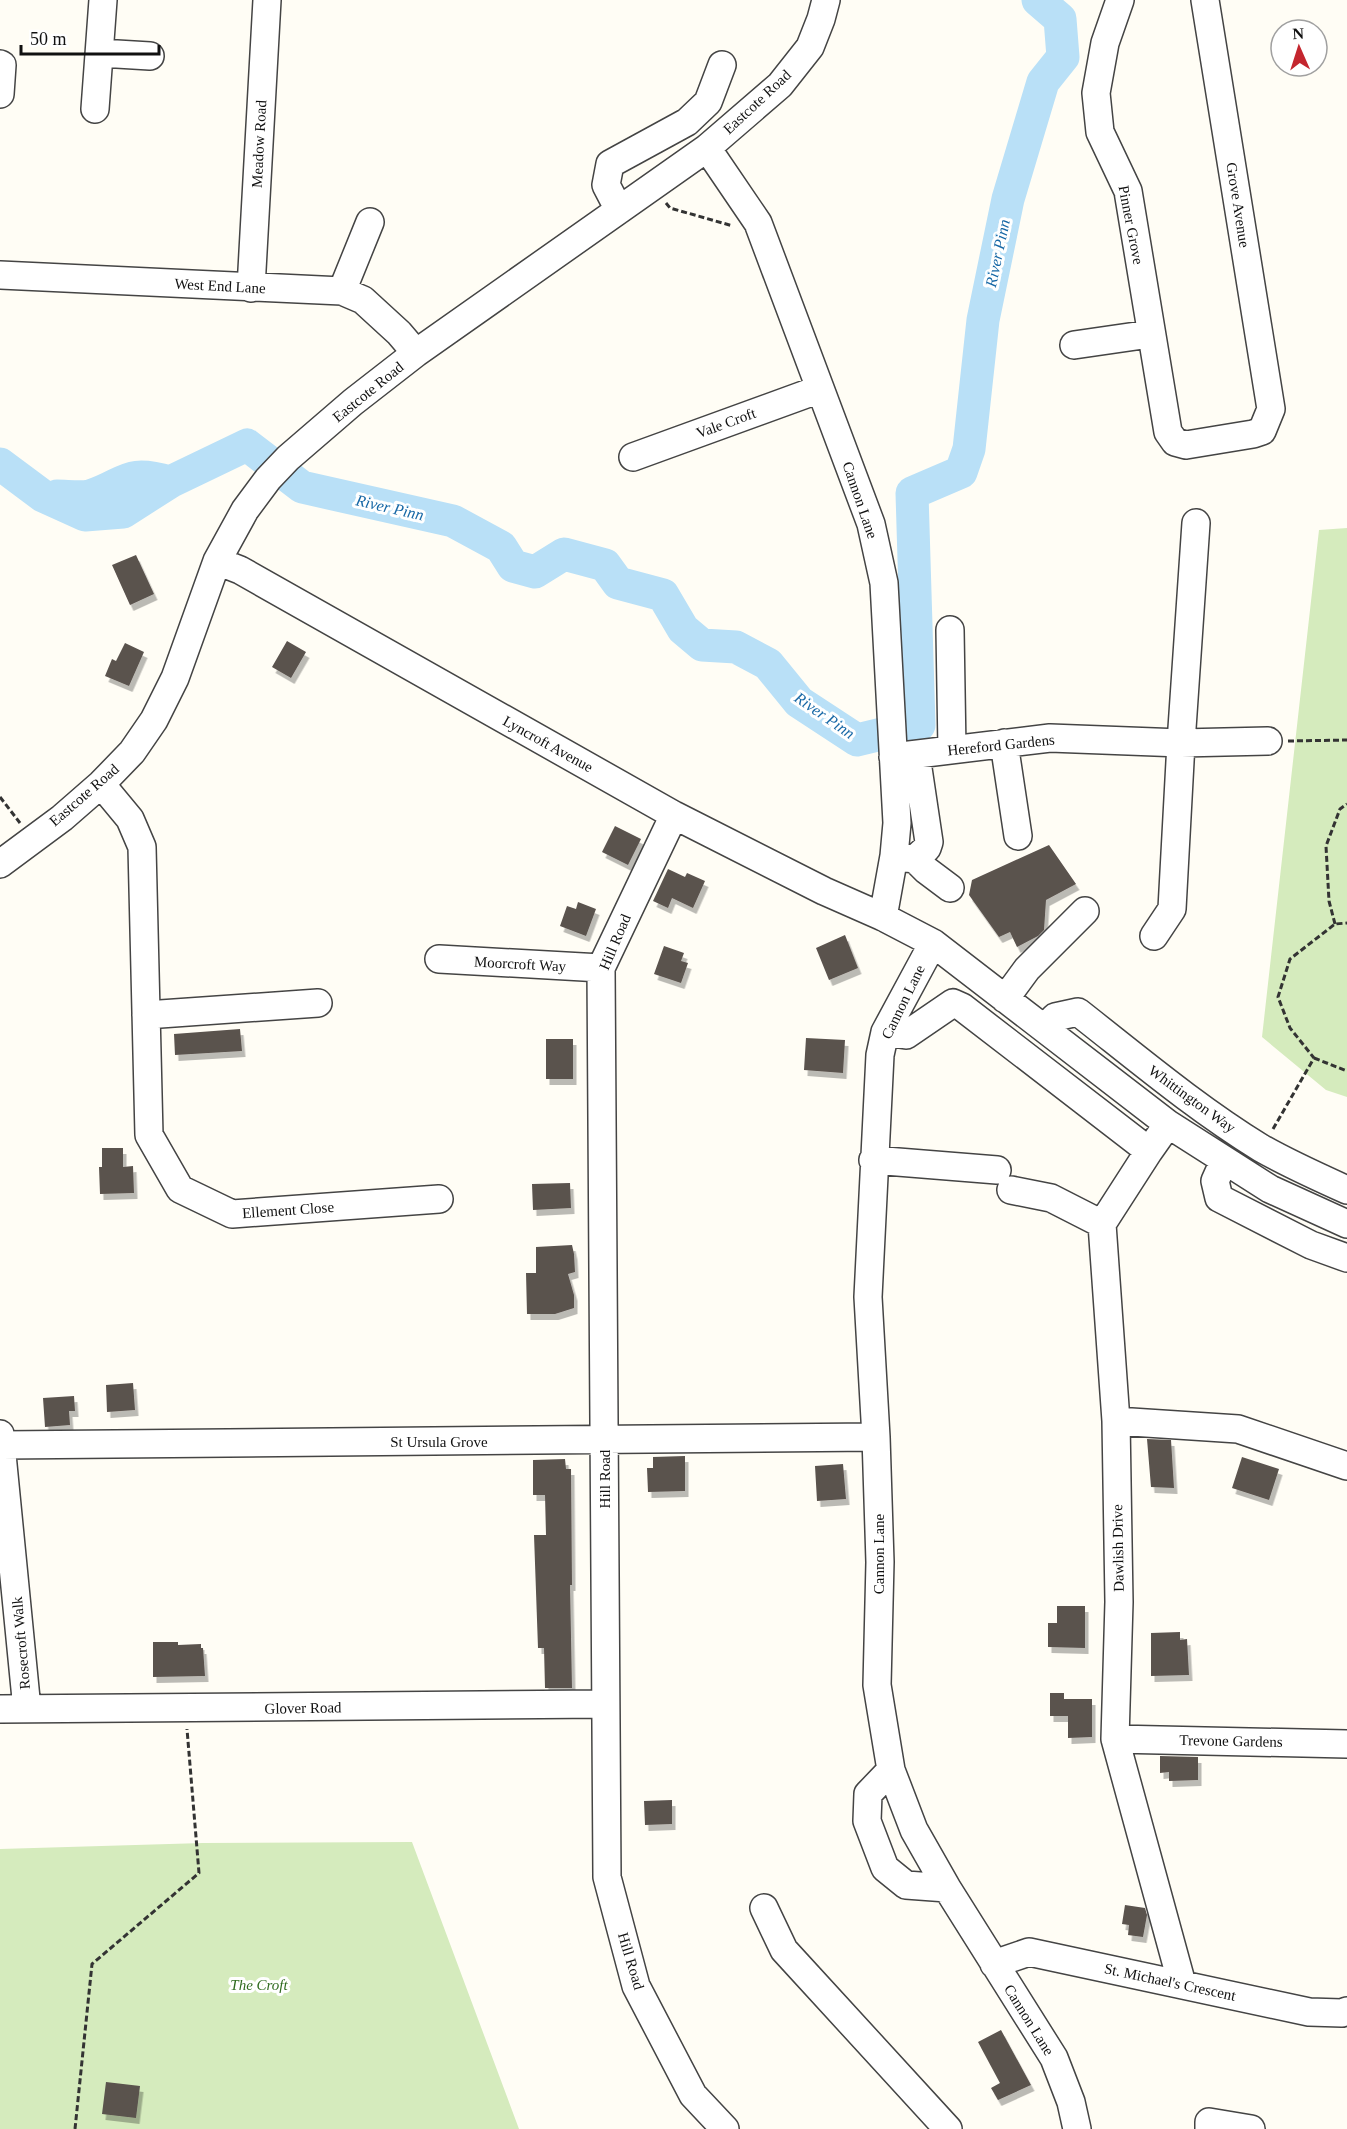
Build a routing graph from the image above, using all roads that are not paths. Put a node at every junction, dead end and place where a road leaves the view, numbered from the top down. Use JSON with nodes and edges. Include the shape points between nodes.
{"nodes":[{"id":1,"x":103,"y":0,"type":"edge"},
{"id":2,"x":267,"y":0,"type":"edge"},
{"id":3,"x":826,"y":0,"type":"edge"},
{"id":4,"x":1120,"y":0,"type":"edge"},
{"id":5,"x":1205,"y":0,"type":"edge"},
{"id":6,"x":100,"y":53,"type":"junction"},
{"id":7,"x":150,"y":56,"type":"dead end"},
{"id":8,"x":0,"y":64,"type":"edge"},
{"id":9,"x":722,"y":65,"type":"dead end"},
{"id":10,"x":0,"y":94,"type":"edge"},
{"id":11,"x":95,"y":109,"type":"dead end"},
{"id":12,"x":707,"y":148,"type":"junction"},
{"id":13,"x":619,"y":210,"type":"junction"},
{"id":14,"x":370,"y":222,"type":"dead end"},
{"id":15,"x":0,"y":275,"type":"edge"},
{"id":16,"x":251,"y":288,"type":"junction"},
{"id":17,"x":342,"y":291,"type":"junction"},
{"id":18,"x":1150,"y":334,"type":"junction"},
{"id":19,"x":1074,"y":345,"type":"dead end"},
{"id":20,"x":416,"y":353,"type":"junction"},
{"id":21,"x":820,"y":390,"type":"junction"},
{"id":22,"x":1186,"y":445,"type":"joint"},
{"id":23,"x":633,"y":457,"type":"dead end"},
{"id":24,"x":1196,"y":523,"type":"dead end"},
{"id":25,"x":217,"y":561,"type":"junction"},
{"id":26,"x":950,"y":630,"type":"dead end"},
{"id":27,"x":1268,"y":741,"type":"road end"},
{"id":28,"x":898,"y":743,"type":"junction"},
{"id":29,"x":1004,"y":743,"type":"junction"},
{"id":30,"x":1180,"y":743,"type":"junction"},
{"id":31,"x":952,"y":750,"type":"junction"},
{"id":32,"x":100,"y":784,"type":"junction"},
{"id":33,"x":674,"y":815,"type":"junction"},
{"id":34,"x":1017,"y":836,"type":"dead end"},
{"id":35,"x":904,"y":858,"type":"junction"},
{"id":36,"x":0,"y":864,"type":"edge"},
{"id":37,"x":950,"y":888,"type":"dead end"},
{"id":38,"x":1086,"y":911,"type":"dead end"},
{"id":39,"x":884,"y":917,"type":"junction"},
{"id":40,"x":1154,"y":936,"type":"dead end"},
{"id":41,"x":933,"y":943,"type":"junction"},
{"id":42,"x":439,"y":959,"type":"dead end"},
{"id":43,"x":601,"y":968,"type":"junction"},
{"id":44,"x":1005,"y":999,"type":"junction"},
{"id":45,"x":318,"y":1003,"type":"dead end"},
{"id":46,"x":146,"y":1015,"type":"junction"},
{"id":47,"x":1045,"y":1028,"type":"junction"},
{"id":48,"x":885,"y":1032,"type":"junction"},
{"id":49,"x":1168,"y":1124,"type":"junction"},
{"id":50,"x":1149,"y":1150,"type":"junction"},
{"id":51,"x":873,"y":1160,"type":"junction"},
{"id":52,"x":1224,"y":1161,"type":"junction"},
{"id":53,"x":1347,"y":1190,"type":"edge"},
{"id":54,"x":439,"y":1199,"type":"dead end"},
{"id":55,"x":1102,"y":1224,"type":"junction"},
{"id":56,"x":1347,"y":1224,"type":"edge"},
{"id":57,"x":1347,"y":1257,"type":"edge"},
{"id":58,"x":1116,"y":1421,"type":"junction"},
{"id":59,"x":876,"y":1437,"type":"junction"},
{"id":60,"x":1,"y":1440,"type":"edge"},
{"id":61,"x":604,"y":1440,"type":"junction"},
{"id":62,"x":1347,"y":1466,"type":"edge"},
{"id":63,"x":605,"y":1704,"type":"junction"},
{"id":64,"x":0,"y":1709,"type":"edge"},
{"id":65,"x":27,"y":1709,"type":"junction"},
{"id":66,"x":1115,"y":1739,"type":"junction"},
{"id":67,"x":1347,"y":1744,"type":"edge"},
{"id":68,"x":891,"y":1770,"type":"junction"},
{"id":69,"x":947,"y":1888,"type":"junction"},
{"id":70,"x":764,"y":1908,"type":"dead end"},
{"id":71,"x":994,"y":1964,"type":"junction"},
{"id":72,"x":1182,"y":1984,"type":"junction"},
{"id":73,"x":1347,"y":2011,"type":"edge"},
{"id":74,"x":725,"y":2129,"type":"edge"},
{"id":75,"x":948,"y":2129,"type":"edge"},
{"id":76,"x":1077,"y":2129,"type":"edge"},
{"id":77,"x":1209,"y":2129,"type":"edge"},
{"id":78,"x":1251,"y":2129,"type":"edge"}],
"edges":[{"from":1,"to":6,"type":"street"},
{"from":2,"to":16,"type":"street","name":"Meadow Road"},
{"from":3,"to":12,"type":"street","name":"Eastcote Road","via":[[810,47],[780,85]]},
{"from":4,"to":18,"type":"street","name":"Pinner Grove","via":[[1105,43],[1096,93],[1100,132],[1128,191]]},
{"from":5,"to":22,"type":"street","name":"Grove Avenue","via":[[1271,409],[1262,430],[1254,434]]},
{"from":6,"to":7,"type":"street"},
{"from":6,"to":11,"type":"street"},
{"from":8,"to":10,"type":"street"},
{"from":9,"to":13,"type":"street","via":[[708,102],[687,122],[609,164],[606,186]]},
{"from":12,"to":13,"type":"street","name":"Eastcote Road"},
{"from":12,"to":21,"type":"street","name":"Cannon Lane","via":[[758,223]]},
{"from":13,"to":20,"type":"street","name":"Eastcote Road"},
{"from":14,"to":17,"type":"street"},
{"from":15,"to":16,"type":"street","name":"West End Lane"},
{"from":16,"to":17,"type":"street","name":"West End Lane"},
{"from":17,"to":20,"type":"street","name":"West End Lane","via":[[363,300]]},
{"from":18,"to":19,"type":"street"},
{"from":18,"to":22,"type":"street","name":"Pinner Grove","via":[[1168,432],[1175,442]]},
{"from":20,"to":25,"type":"street","name":"Eastcote Road","via":[[288,458],[245,510]]},
{"from":21,"to":23,"type":"street","name":"Vale Croft"},
{"from":21,"to":28,"type":"street","name":"Cannon Lane","via":[[871,524],[884,583]]},
{"from":24,"to":30,"type":"street"},
{"from":25,"to":32,"type":"street","name":"Eastcote Road","via":[[175,678],[154,720],[132,752]]},
{"from":25,"to":33,"type":"street","name":"Lyncroft Avenue","via":[[240,570]]},
{"from":26,"to":31,"type":"street"},
{"from":27,"to":30,"type":"street","name":"Hereford Gardens"},
{"from":28,"to":31,"type":"street","name":"Hereford Gardens"},
{"from":28,"to":35,"type":"street","name":"Cannon Lane","via":[[897,823]]},
{"from":29,"to":30,"type":"street","name":"Hereford Gardens","via":[[1050,738]]},
{"from":29,"to":31,"type":"street","name":"Hereford Gardens"},
{"from":29,"to":34,"type":"street"},
{"from":30,"to":40,"type":"street","via":[[1172,909]]},
{"from":32,"to":36,"type":"street","name":"Eastcote Road"},
{"from":32,"to":46,"type":"street","name":"Ellement Close","via":[[130,819],[142,847]]},
{"from":33,"to":39,"type":"street","name":"Lyncroft Avenue"},
{"from":33,"to":43,"type":"street","name":"Hill Road"},
{"from":35,"to":37,"type":"street"},
{"from":35,"to":39,"type":"street","name":"Cannon Lane"},
{"from":38,"to":44,"type":"street","via":[[1027,969]]},
{"from":39,"to":41,"type":"street"},
{"from":41,"to":44,"type":"street"},
{"from":41,"to":48,"type":"street","name":"Cannon Lane"},
{"from":42,"to":43,"type":"street","name":"Moorcroft Way"},
{"from":43,"to":61,"type":"street","name":"Hill Road"},
{"from":44,"to":47,"type":"street"},
{"from":45,"to":46,"type":"street"},
{"from":46,"to":54,"type":"street","name":"Ellement Close","via":[[149,1135],[180,1189],[232,1214]]},
{"from":47,"to":49,"type":"street"},
{"from":47,"to":53,"type":"street","name":"Whittington Way","via":[[1055,1017],[1078,1012],[1206,1112],[1262,1148]]},
{"from":48,"to":50,"type":"street","via":[[906,1035],[944,1007],[953,1003],[962,1006]]},
{"from":48,"to":51,"type":"street","name":"Cannon Lane"},
{"from":49,"to":50,"type":"street"},
{"from":49,"to":52,"type":"street"},
{"from":50,"to":55,"type":"street"},
{"from":51,"to":55,"type":"street","via":[[1004,1180]]},
{"from":51,"to":59,"type":"street","name":"Cannon Lane","via":[[868,1297]]},
{"from":52,"to":56,"type":"street","via":[[1270,1189]]},
{"from":52,"to":57,"type":"street","via":[[1215,1181],[1219,1198],[1311,1245]]},
{"from":55,"to":58,"type":"street","name":"Dawlish Drive"},
{"from":58,"to":62,"type":"street","via":[[1238,1429]]},
{"from":58,"to":66,"type":"street","name":"Dawlish Drive","via":[[1119,1602]]},
{"from":59,"to":61,"type":"street","name":"St Ursula Grove"},
{"from":59,"to":68,"type":"street","name":"Cannon Lane","via":[[880,1562],[877,1685]]},
{"from":60,"to":61,"type":"street","name":"St Ursula Grove"},
{"from":60,"to":65,"type":"street","name":"Rosecroft Walk"},
{"from":61,"to":63,"type":"street","name":"Hill Road"},
{"from":63,"to":65,"type":"street","name":"Glover Road"},
{"from":63,"to":74,"type":"street","name":"Hill Road","via":[[607,1876],[636,1986],[693,2095]]},
{"from":64,"to":65,"type":"street","name":"Glover Road"},
{"from":66,"to":67,"type":"street","name":"Trevone Gardens"},
{"from":66,"to":72,"type":"street","name":"Dawlish Drive"},
{"from":68,"to":69,"type":"street","name":"Cannon Lane","via":[[914,1830]]},
{"from":68,"to":69,"type":"street","via":[[868,1794],[867,1821],[885,1868],[906,1885]]},
{"from":69,"to":71,"type":"street","name":"Cannon Lane"},
{"from":70,"to":75,"type":"street","via":[[784,1950]]},
{"from":71,"to":72,"type":"street","name":"St. Michael's Crescent","via":[[1029,1952]]},
{"from":71,"to":76,"type":"street","name":"Cannon Lane","via":[[1054,2058]]},
{"from":72,"to":73,"type":"street","name":"St. Michael's Crescent","via":[[1309,2012]]},
{"from":77,"to":78,"type":"street","via":[[1209,2122]]}]}
